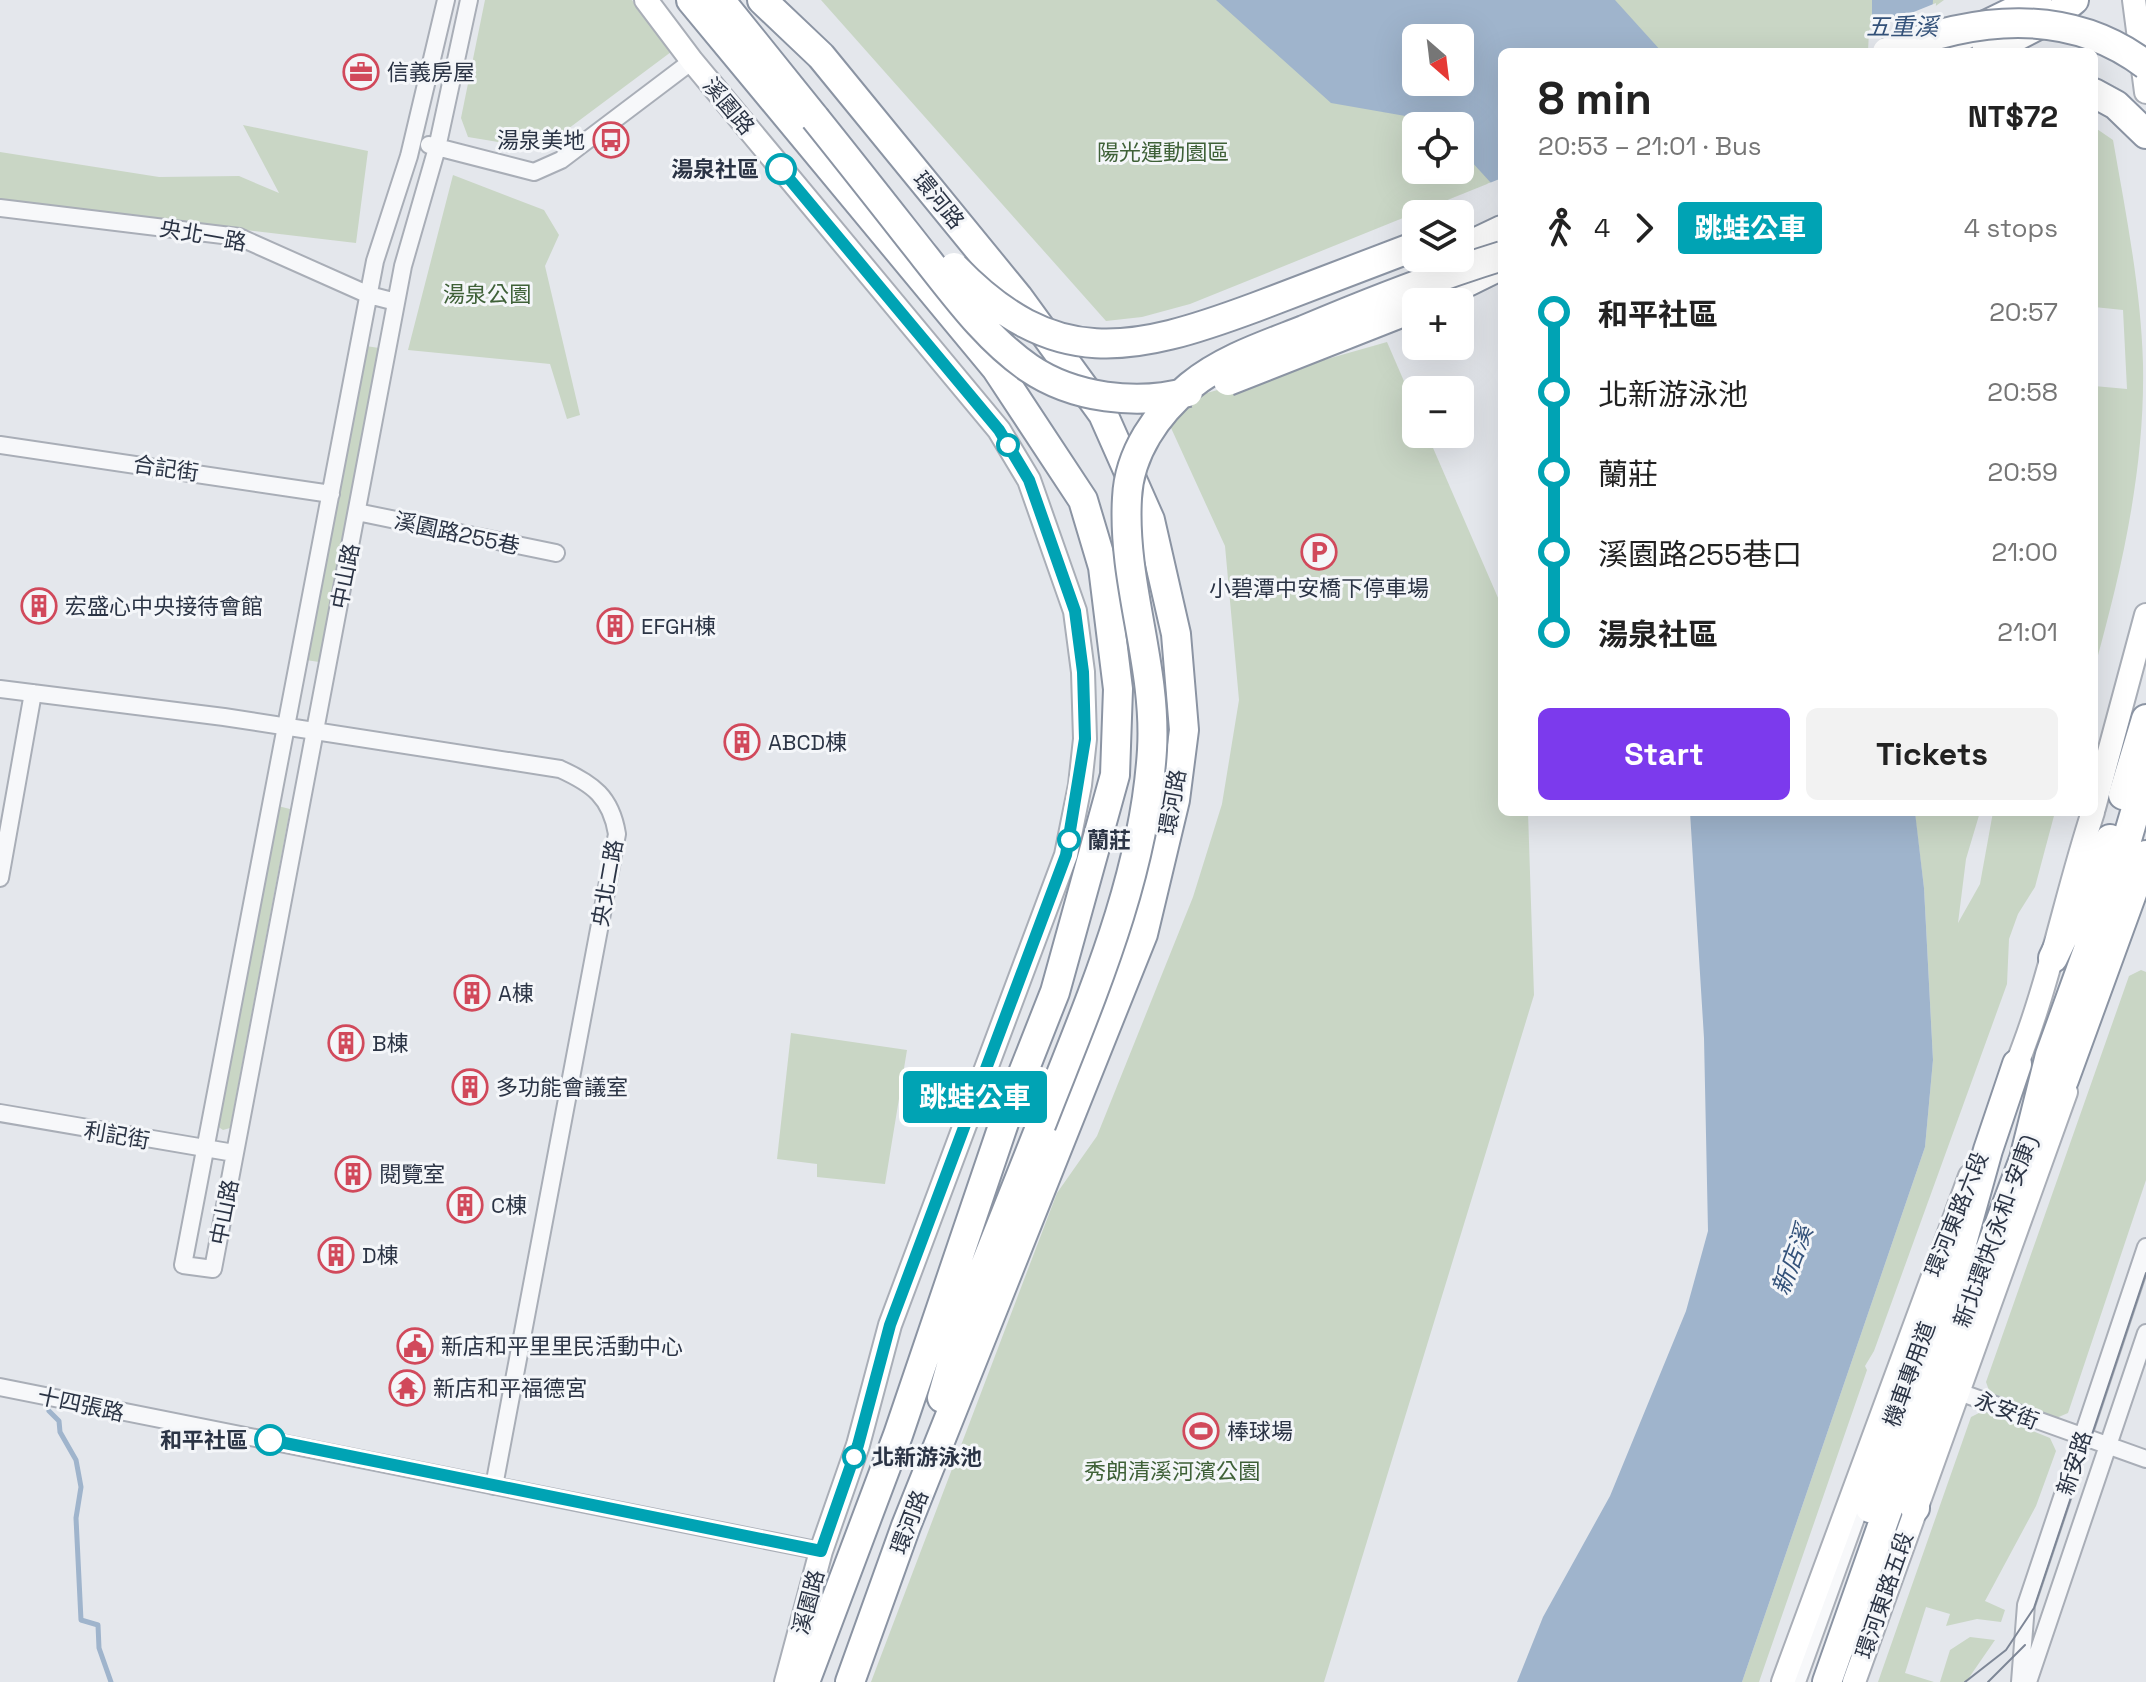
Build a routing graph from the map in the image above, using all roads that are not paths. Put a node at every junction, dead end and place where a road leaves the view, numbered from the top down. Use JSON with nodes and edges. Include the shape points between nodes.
{"nodes":[{"id":1,"x":446,"y":0,"type":"edge"},
{"id":2,"x":469,"y":0,"type":"edge"},
{"id":3,"x":646,"y":0,"type":"edge"},
{"id":4,"x":691,"y":0,"type":"edge"},
{"id":5,"x":720,"y":0,"type":"edge"},
{"id":6,"x":737,"y":0,"type":"edge"},
{"id":7,"x":762,"y":0,"type":"edge"},
{"id":8,"x":778,"y":0,"type":"edge"},
{"id":9,"x":2037,"y":0,"type":"edge"},
{"id":10,"x":2074,"y":0,"type":"edge"},
{"id":11,"x":2134,"y":0,"type":"edge"},
{"id":12,"x":1900,"y":48,"type":"edge"},
{"id":13,"x":1938,"y":48,"type":"edge"},
{"id":14,"x":1994,"y":48,"type":"edge"},
{"id":15,"x":821,"y":56,"type":"junction"},
{"id":16,"x":692,"y":61,"type":"junction"},
{"id":17,"x":2146,"y":65,"type":"edge"},
{"id":18,"x":2146,"y":92,"type":"edge"},
{"id":19,"x":2098,"y":95,"type":"edge"},
{"id":20,"x":820,"y":114,"type":"junction"},
{"id":21,"x":2146,"y":134,"type":"edge"},
{"id":22,"x":413,"y":141,"type":"junction"},
{"id":23,"x":437,"y":148,"type":"junction"},
{"id":24,"x":0,"y":208,"type":"edge"},
{"id":25,"x":1498,"y":220,"type":"edge"},
{"id":26,"x":1474,"y":227,"type":"edge"},
{"id":27,"x":1498,"y":232,"type":"edge"},
{"id":28,"x":1474,"y":243,"type":"edge"},
{"id":29,"x":1402,"y":251,"type":"edge"},
{"id":30,"x":1498,"y":257,"type":"edge"},
{"id":31,"x":1498,"y":267,"type":"edge"},
{"id":32,"x":1409,"y":272,"type":"edge"},
{"id":33,"x":1455,"y":288,"type":"edge"},
{"id":34,"x":369,"y":295,"type":"junction"},
{"id":35,"x":396,"y":302,"type":"junction"},
{"id":36,"x":1402,"y":313,"type":"edge"},
{"id":37,"x":0,"y":445,"type":"edge"},
{"id":38,"x":331,"y":494,"type":"junction"},
{"id":39,"x":357,"y":512,"type":"junction"},
{"id":40,"x":556,"y":553,"type":"dead end"},
{"id":41,"x":2146,"y":615,"type":"edge"},
{"id":42,"x":0,"y":689,"type":"edge"},
{"id":43,"x":33,"y":693,"type":"junction"},
{"id":44,"x":2146,"y":719,"type":"edge"},
{"id":45,"x":286,"y":728,"type":"junction"},
{"id":46,"x":316,"y":732,"type":"junction"},
{"id":47,"x":2146,"y":775,"type":"edge"},
{"id":48,"x":2098,"y":792,"type":"edge"},
{"id":49,"x":2091,"y":816,"type":"edge"},
{"id":50,"x":2146,"y":855,"type":"edge"},
{"id":51,"x":0,"y":878,"type":"edge"},
{"id":52,"x":2146,"y":880,"type":"edge"},
{"id":53,"x":2053,"y":958,"type":"junction"},
{"id":54,"x":2017,"y":1064,"type":"junction"},
{"id":55,"x":0,"y":1113,"type":"edge"},
{"id":56,"x":1035,"y":1121,"type":"junction"},
{"id":57,"x":205,"y":1151,"type":"junction"},
{"id":58,"x":234,"y":1153,"type":"junction"},
{"id":59,"x":2024,"y":1159,"type":"junction"},
{"id":60,"x":2146,"y":1247,"type":"edge"},
{"id":61,"x":2146,"y":1333,"type":"edge"},
{"id":62,"x":0,"y":1387,"type":"edge"},
{"id":63,"x":1959,"y":1392,"type":"junction"},
{"id":64,"x":898,"y":1435,"type":"junction"},
{"id":65,"x":2082,"y":1439,"type":"junction"},
{"id":66,"x":2108,"y":1447,"type":"junction"},
{"id":67,"x":1912,"y":1457,"type":"junction"},
{"id":68,"x":2146,"y":1459,"type":"edge"},
{"id":69,"x":494,"y":1486,"type":"junction"},
{"id":70,"x":1915,"y":1508,"type":"junction"},
{"id":71,"x":906,"y":1526,"type":"junction"},
{"id":72,"x":821,"y":1551,"type":"junction"},
{"id":73,"x":1883,"y":1600,"type":"junction"},
{"id":74,"x":786,"y":1682,"type":"edge"},
{"id":75,"x":805,"y":1682,"type":"edge"},
{"id":76,"x":850,"y":1682,"type":"edge"},
{"id":77,"x":1783,"y":1682,"type":"edge"},
{"id":78,"x":1797,"y":1682,"type":"edge"},
{"id":79,"x":1808,"y":1682,"type":"edge"},
{"id":80,"x":1827,"y":1682,"type":"edge"},
{"id":81,"x":1839,"y":1682,"type":"edge"},
{"id":82,"x":1854,"y":1682,"type":"edge"},
{"id":83,"x":2020,"y":1682,"type":"edge"},
{"id":84,"x":2028,"y":1682,"type":"edge"}],
"edges":[{"from":1,"to":22,"type":"street","name":"中山路"},
{"from":2,"to":23,"type":"street","name":"中山路"},
{"from":3,"to":16,"type":"main road","name":"溪園路"},
{"from":4,"to":64,"type":"highway","name":"環河路","via":[[996,368],[1083,500],[1103,567],[1118,689],[1115,775],[1055,992],[1008,1111]]},
{"from":5,"to":20,"type":"highway"},
{"from":6,"to":20,"type":"highway"},
{"from":7,"to":15,"type":"highway","name":"環河路"},
{"from":8,"to":15,"type":"highway"},
{"from":9,"to":13,"type":"highway","bridge":true},
{"from":10,"to":14,"type":"highway","bridge":true,"via":[[2052,18]]},
{"from":11,"to":18,"type":"main road"},
{"from":12,"to":17,"type":"highway","bridge":true,"via":[[1978,25],[2046,24],[2104,40]]},
{"from":15,"to":71,"type":"highway","name":"環河路","via":[[1018,297],[1103,414],[1150,520],[1176,634],[1184,730],[1175,800],[1143,934]]},
{"from":16,"to":23,"type":"street","name":"溪園路","via":[[561,160],[534,172]]},
{"from":16,"to":72,"type":"main road","name":"溪園路","via":[[999,430],[1029,480],[1059,559],[1075,611],[1083,672],[1085,739],[1066,855],[890,1325],[858,1445]]},
{"from":19,"to":21,"type":"highway"},
{"from":20,"to":29,"type":"highway","bridge":true,"via":[[976,290],[999,309],[1063,340],[1094,344],[1163,339]]},
{"from":20,"to":36,"type":"highway","bridge":true,"via":[[986,332],[1030,369],[1067,386],[1132,399],[1180,394],[1263,368]]},
{"from":22,"to":23,"type":"street","name":"溪園路"},
{"from":22,"to":34,"type":"street","name":"中山路"},
{"from":23,"to":35,"type":"street","name":"中山路"},
{"from":24,"to":34,"type":"street","name":"央北一路","via":[[239,237]]},
{"from":25,"to":26,"type":"highway"},
{"from":27,"to":28,"type":"highway"},
{"from":30,"to":56,"type":"highway","bridge":true,"via":[[1420,281],[1216,368],[1165,409],[1144,439],[1127,496],[1132,575],[1153,720],[1143,832],[1114,931]]},
{"from":31,"to":33,"type":"highway"},
{"from":32,"to":56,"type":"highway","via":[[1200,360],[1169,382],[1125,441],[1111,509],[1136,700],[1138,743],[1130,824]]},
{"from":34,"to":35,"type":"street","name":"央北一路"},
{"from":34,"to":38,"type":"street","name":"中山路"},
{"from":35,"to":39,"type":"street","name":"中山路"},
{"from":37,"to":38,"type":"street","name":"合記街"},
{"from":38,"to":45,"type":"street","name":"中山路"},
{"from":39,"to":40,"type":"street","name":"溪園路255巷"},
{"from":39,"to":46,"type":"street","name":"中山路"},
{"from":41,"to":48,"type":"main road","name":"環河東路六段"},
{"from":42,"to":43,"type":"street","name":"央北二路"},
{"from":43,"to":45,"type":"street","name":"央北二路"},
{"from":43,"to":51,"type":"street"},
{"from":44,"to":53,"type":"highway","via":[[2113,831]]},
{"from":45,"to":46,"type":"street","name":"央北二路"},
{"from":45,"to":57,"type":"street","name":"中山路"},
{"from":46,"to":58,"type":"street","name":"中山路"},
{"from":46,"to":69,"type":"street","name":"央北二路","via":[[560,769],[602,792],[613,812],[617,834]]},
{"from":47,"to":59,"type":"highway","name":"新北環快(永和-安康)","via":[[2050,1055]]},
{"from":49,"to":53,"type":"main road","name":"環河東路六段"},
{"from":50,"to":59,"type":"highway","via":[[2064,1080]]},
{"from":52,"to":63,"type":"main road"},
{"from":53,"to":54,"type":"main road","name":"環河東路六段"},
{"from":54,"to":77,"type":"main road","name":"環河東路六段","via":[[1948,1228]]},
{"from":54,"to":78,"type":"street","name":"機車專用道"},
{"from":54,"to":79,"type":"highway","name":"新北環快(永和-安康)","via":[[1950,1286]]},
{"from":55,"to":57,"type":"street","name":"利記街"},
{"from":56,"to":64,"type":"highway"},
{"from":56,"to":71,"type":"highway","via":[[965,1316]]},
{"from":57,"to":58,"type":"street","name":"利記街"},
{"from":57,"to":58,"type":"street","name":"中山路","via":[[183,1265],[213,1269]]},
{"from":59,"to":67,"type":"highway","name":"新北環快(永和-安康)"},
{"from":60,"to":65,"type":"street","name":"新安路"},
{"from":61,"to":66,"type":"street","name":"新安路"},
{"from":62,"to":69,"type":"street","name":"十四張路"},
{"from":63,"to":65,"type":"street","name":"永安街"},
{"from":63,"to":70,"type":"main road"},
{"from":64,"to":75,"type":"highway","name":"環河路"},
{"from":65,"to":66,"type":"street","name":"永安街"},
{"from":65,"to":83,"type":"street","name":"新安路","via":[[2026,1605]]},
{"from":66,"to":68,"type":"street","name":"永安街"},
{"from":66,"to":84,"type":"street","name":"新安路"},
{"from":67,"to":70,"type":"highway"},
{"from":67,"to":80,"type":"highway","name":"新北環快(永和-安康)","via":[[1888,1509]]},
{"from":69,"to":72,"type":"street","name":"十四張路"},
{"from":70,"to":73,"type":"main road","name":"環河東路五段"},
{"from":71,"to":76,"type":"highway","name":"環河路"},
{"from":72,"to":74,"type":"main road","name":"溪園路"},
{"from":73,"to":81,"type":"street","via":[[1856,1629]]},
{"from":73,"to":82,"type":"main road","name":"環河東路五段"}]}
